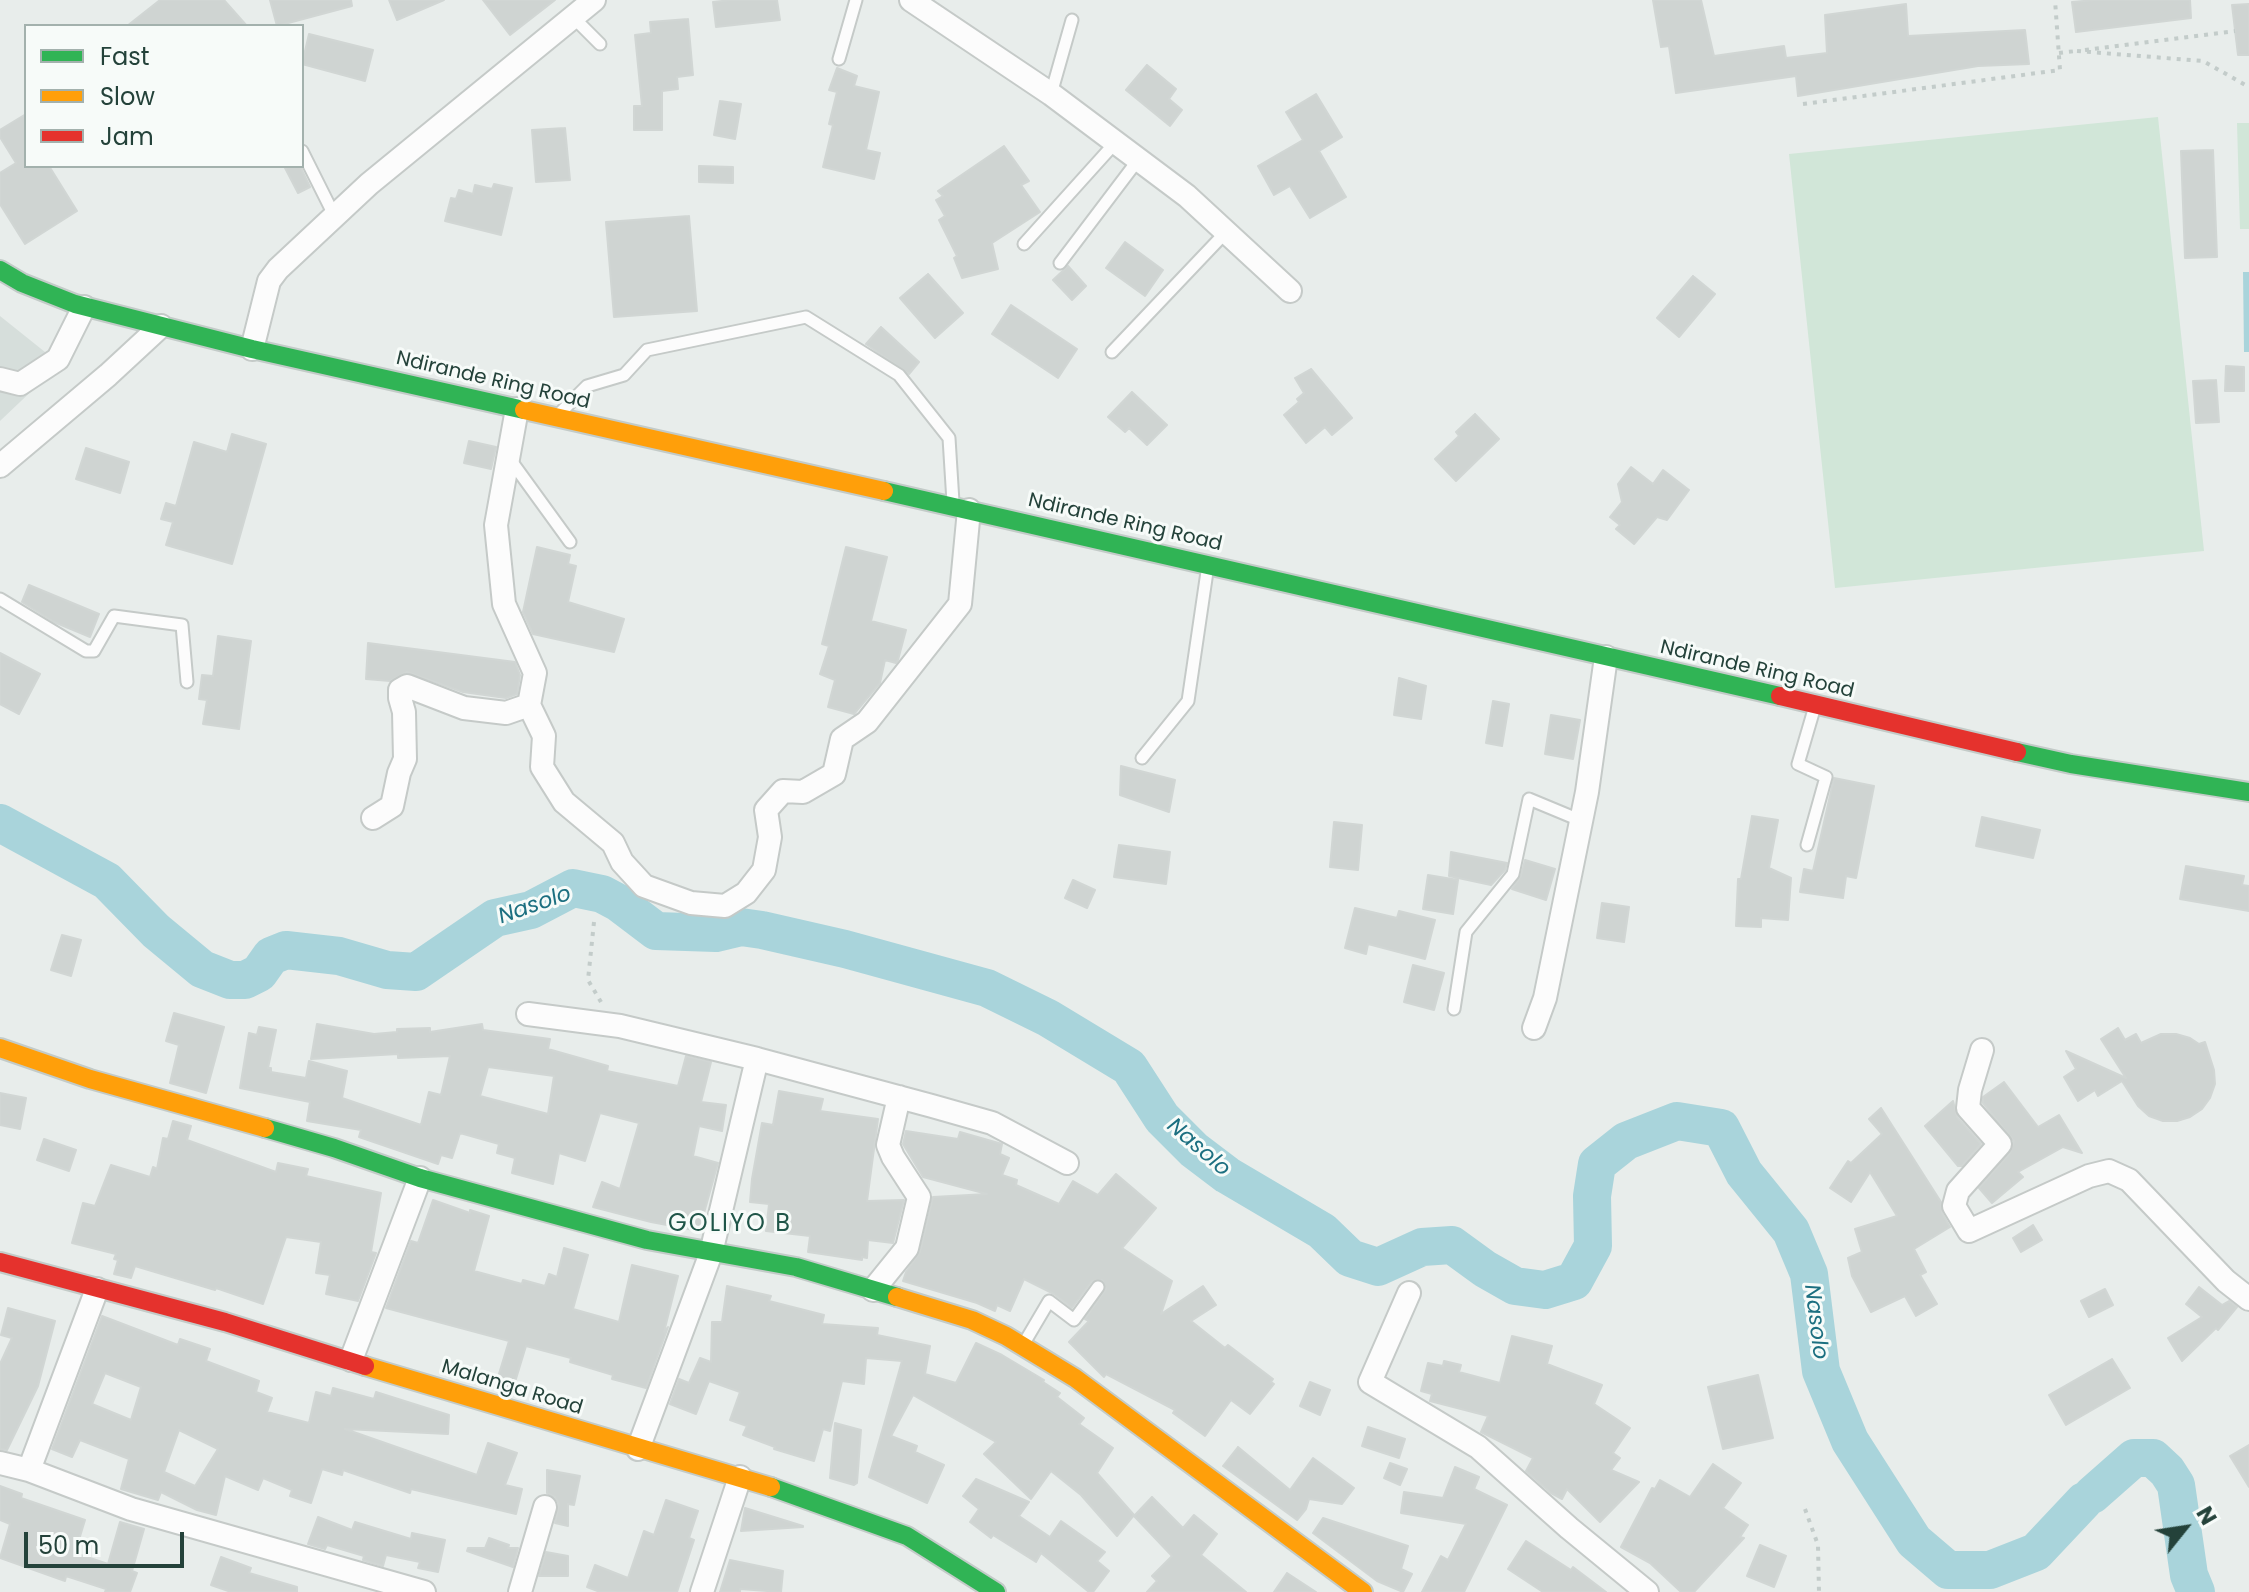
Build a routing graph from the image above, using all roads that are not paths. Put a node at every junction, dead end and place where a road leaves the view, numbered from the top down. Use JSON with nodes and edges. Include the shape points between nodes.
{"nodes":[{"id":1,"x":594,"y":0,"type":"edge"},
{"id":2,"x":856,"y":0,"type":"edge"},
{"id":3,"x":911,"y":0,"type":"edge"},
{"id":4,"x":573,"y":17,"type":"junction"},
{"id":5,"x":1072,"y":20,"type":"dead end"},
{"id":6,"x":600,"y":44,"type":"dead end"},
{"id":7,"x":839,"y":59,"type":"dead end"},
{"id":8,"x":1051,"y":94,"type":"junction"},
{"id":9,"x":1115,"y":143,"type":"junction"},
{"id":10,"x":304,"y":155,"type":"edge"},
{"id":11,"x":1138,"y":160,"type":"junction"},
{"id":12,"x":334,"y":215,"type":"junction"},
{"id":13,"x":1226,"y":232,"type":"junction"},
{"id":14,"x":1024,"y":244,"type":"dead end"},
{"id":15,"x":1060,"y":263,"type":"dead end"},
{"id":16,"x":0,"y":270,"type":"edge"},
{"id":17,"x":1290,"y":291,"type":"dead end"},
{"id":18,"x":84,"y":307,"type":"junction"},
{"id":19,"x":161,"y":326,"type":"junction"},
{"id":20,"x":252,"y":349,"type":"junction"},
{"id":21,"x":1112,"y":352,"type":"dead end"},
{"id":22,"x":1,"y":380,"type":"edge"},
{"id":23,"x":517,"y":409,"type":"junction"},
{"id":24,"x":556,"y":417,"type":"junction"},
{"id":25,"x":508,"y":457,"type":"junction"},
{"id":26,"x":0,"y":466,"type":"edge"},
{"id":27,"x":961,"y":508,"type":"junction"},
{"id":28,"x":570,"y":542,"type":"dead end"},
{"id":29,"x":1209,"y":564,"type":"junction"},
{"id":30,"x":0,"y":599,"type":"edge"},
{"id":31,"x":1606,"y":657,"type":"junction"},
{"id":32,"x":187,"y":682,"type":"dead end"},
{"id":33,"x":529,"y":705,"type":"junction"},
{"id":34,"x":1815,"y":706,"type":"junction"},
{"id":35,"x":1142,"y":758,"type":"dead end"},
{"id":36,"x":2249,"y":792,"type":"edge"},
{"id":37,"x":373,"y":818,"type":"dead end"},
{"id":38,"x":1582,"y":821,"type":"junction"},
{"id":39,"x":1807,"y":845,"type":"dead end"},
{"id":40,"x":1454,"y":1009,"type":"dead end"},
{"id":41,"x":528,"y":1014,"type":"dead end"},
{"id":42,"x":1534,"y":1028,"type":"dead end"},
{"id":43,"x":0,"y":1048,"type":"edge"},
{"id":44,"x":1982,"y":1050,"type":"dead end"},
{"id":45,"x":757,"y":1059,"type":"junction"},
{"id":46,"x":899,"y":1097,"type":"junction"},
{"id":47,"x":1067,"y":1163,"type":"dead end"},
{"id":48,"x":420,"y":1178,"type":"junction"},
{"id":49,"x":711,"y":1253,"type":"junction"},
{"id":50,"x":0,"y":1262,"type":"edge"},
{"id":51,"x":1098,"y":1287,"type":"dead end"},
{"id":52,"x":97,"y":1289,"type":"junction"},
{"id":53,"x":873,"y":1290,"type":"junction"},
{"id":54,"x":1409,"y":1293,"type":"dead end"},
{"id":55,"x":2249,"y":1299,"type":"edge"},
{"id":56,"x":1023,"y":1345,"type":"junction"},
{"id":57,"x":351,"y":1360,"type":"junction"},
{"id":58,"x":638,"y":1449,"type":"junction"},
{"id":59,"x":0,"y":1463,"type":"edge"},
{"id":60,"x":29,"y":1470,"type":"junction"},
{"id":61,"x":740,"y":1477,"type":"junction"},
{"id":62,"x":545,"y":1507,"type":"dead end"},
{"id":63,"x":424,"y":1592,"type":"edge"},
{"id":64,"x":520,"y":1592,"type":"edge"},
{"id":65,"x":702,"y":1592,"type":"edge"},
{"id":66,"x":996,"y":1592,"type":"edge"},
{"id":67,"x":1363,"y":1592,"type":"edge"},
{"id":68,"x":1647,"y":1592,"type":"edge"}],
"edges":[{"from":1,"to":4,"type":"street"},
{"from":2,"to":7,"type":"lane"},
{"from":3,"to":8,"type":"street"},
{"from":4,"to":6,"type":"lane"},
{"from":4,"to":12,"type":"street"},
{"from":5,"to":8,"type":"lane"},
{"from":8,"to":9,"type":"street"},
{"from":9,"to":11,"type":"street"},
{"from":9,"to":14,"type":"lane"},
{"from":10,"to":12,"type":"lane"},
{"from":11,"to":13,"type":"street"},
{"from":11,"to":15,"type":"lane"},
{"from":12,"to":20,"type":"street","via":[[269,281]]},
{"from":13,"to":17,"type":"street"},
{"from":13,"to":21,"type":"lane"},
{"from":16,"to":18,"type":"street","name":"Ndirande Ring Road"},
{"from":18,"to":19,"type":"street","name":"Ndirande Ring Road"},
{"from":18,"to":22,"type":"street","via":[[58,359],[20,384]]},
{"from":19,"to":20,"type":"street","name":"Ndirande Ring Road"},
{"from":19,"to":26,"type":"street"},
{"from":20,"to":23,"type":"street","name":"Ndirande Ring Road"},
{"from":23,"to":24,"type":"street","name":"Ndirande Ring Road"},
{"from":23,"to":25,"type":"street"},
{"from":24,"to":27,"type":"street","name":"Ndirande Ring Road"},
{"from":24,"to":27,"type":"lane","via":[[587,386],[624,375],[647,350],[806,317],[899,375],[949,438]]},
{"from":25,"to":28,"type":"lane"},
{"from":25,"to":33,"type":"street","via":[[496,525],[504,604],[535,673]]},
{"from":27,"to":29,"type":"street","name":"Ndirande Ring Road"},
{"from":27,"to":33,"type":"street","via":[[960,604],[867,722],[842,739],[834,774],[803,792],[783,791],[766,810],[770,837],[764,870],[746,893],[725,906],[691,903],[644,886],[613,843],[552,786],[542,767],[544,736]]},
{"from":29,"to":31,"type":"street","name":"Ndirande Ring Road"},
{"from":29,"to":35,"type":"lane","via":[[1188,701]]},
{"from":30,"to":32,"type":"lane","via":[[86,651],[94,651],[114,616],[182,625]]},
{"from":31,"to":34,"type":"street","name":"Ndirande Ring Road"},
{"from":31,"to":38,"type":"street"},
{"from":33,"to":37,"type":"street","via":[[506,713],[464,708],[407,686],[400,690],[405,759],[392,806]]},
{"from":34,"to":36,"type":"street","name":"Ndirande Ring Road","via":[[2071,764]]},
{"from":34,"to":39,"type":"lane","via":[[1798,764],[1826,777]]},
{"from":38,"to":40,"type":"lane","via":[[1529,799],[1513,874],[1466,932]]},
{"from":38,"to":42,"type":"street"},
{"from":41,"to":45,"type":"street","via":[[620,1026]]},
{"from":43,"to":48,"type":"street"},
{"from":44,"to":55,"type":"street","via":[[1968,1108],[2000,1144],[1958,1191],[1954,1206],[1969,1231],[2109,1171],[2129,1180]]},
{"from":45,"to":46,"type":"street"},
{"from":45,"to":49,"type":"street"},
{"from":46,"to":47,"type":"street","via":[[992,1123]]},
{"from":46,"to":53,"type":"street","via":[[888,1145],[919,1197],[907,1248]]},
{"from":48,"to":49,"type":"street"},
{"from":48,"to":57,"type":"street"},
{"from":49,"to":53,"type":"street","via":[[796,1267]]},
{"from":49,"to":58,"type":"street"},
{"from":50,"to":52,"type":"street","name":"Malanga Road"},
{"from":51,"to":56,"type":"lane","via":[[1074,1320],[1049,1301]]},
{"from":52,"to":57,"type":"street","name":"Malanga Road"},
{"from":52,"to":60,"type":"street"},
{"from":53,"to":56,"type":"street","via":[[972,1320]]},
{"from":54,"to":68,"type":"street","via":[[1370,1382],[1478,1447]]},
{"from":56,"to":67,"type":"street"},
{"from":57,"to":58,"type":"street","name":"Malanga Road"},
{"from":58,"to":61,"type":"street","name":"Malanga Road"},
{"from":59,"to":60,"type":"street"},
{"from":60,"to":63,"type":"street","via":[[131,1509]]},
{"from":61,"to":65,"type":"street"},
{"from":61,"to":66,"type":"street","name":"Malanga Road","via":[[907,1536]]},
{"from":62,"to":64,"type":"street"}]}
